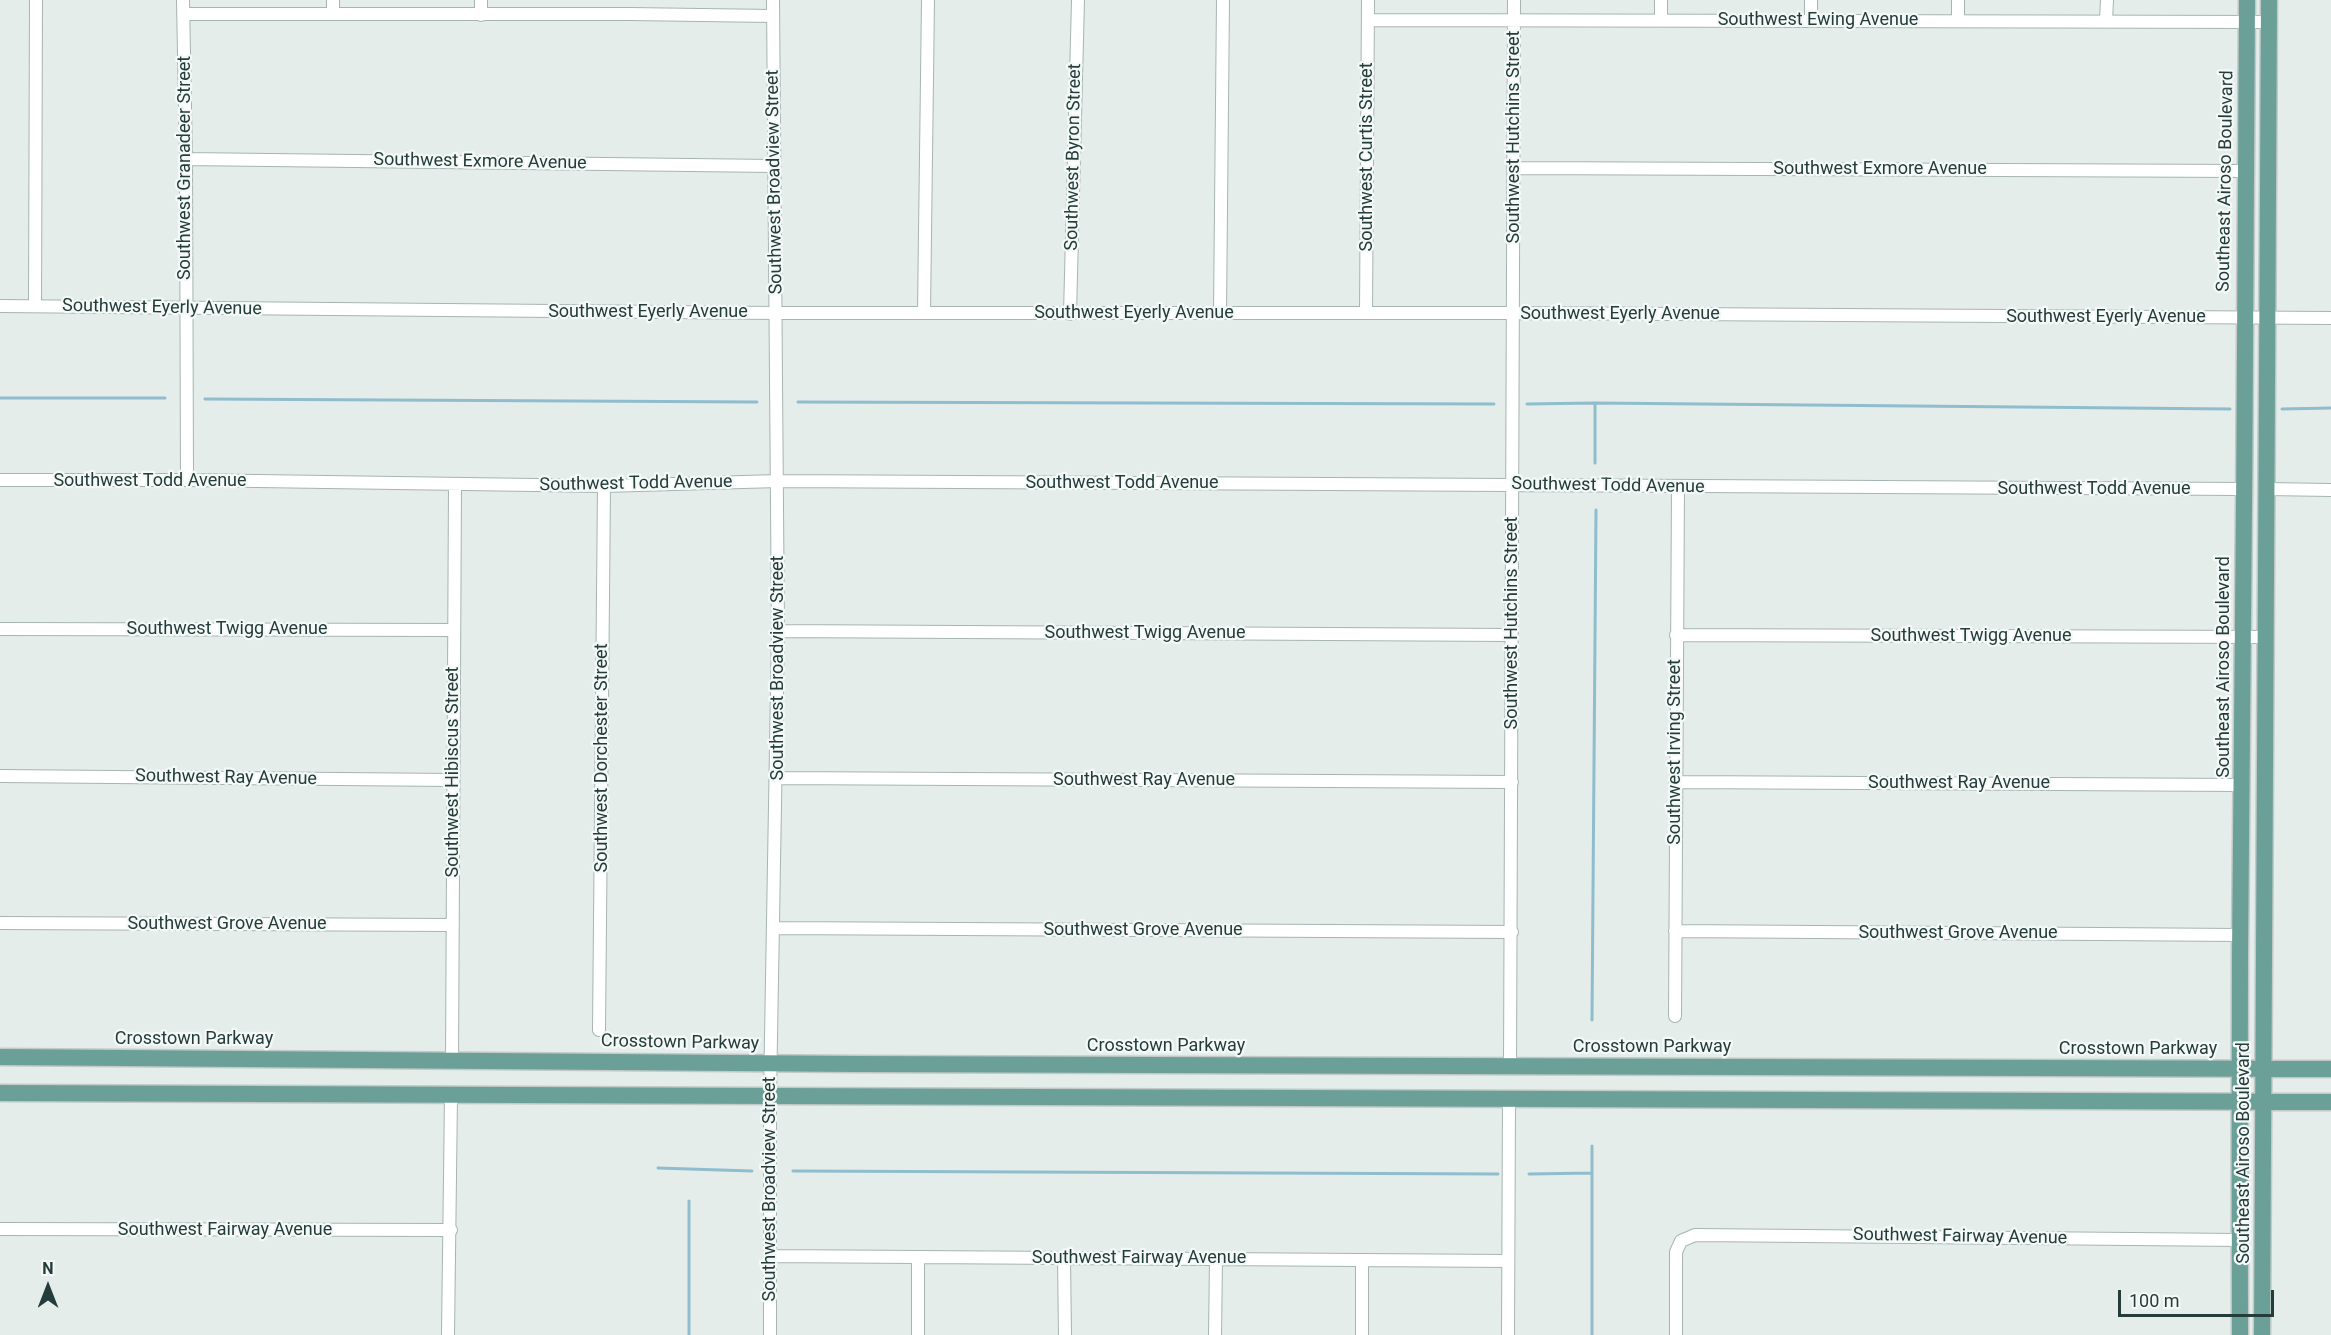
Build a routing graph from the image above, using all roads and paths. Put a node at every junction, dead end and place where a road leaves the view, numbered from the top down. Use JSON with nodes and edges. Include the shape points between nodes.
{"nodes":[{"id":1,"x":36,"y":0,"type":"edge"},
{"id":2,"x":183,"y":0,"type":"edge"},
{"id":3,"x":333,"y":0,"type":"edge"},
{"id":4,"x":481,"y":0,"type":"edge"},
{"id":5,"x":630,"y":0,"type":"edge"},
{"id":6,"x":773,"y":0,"type":"edge"},
{"id":7,"x":927,"y":0,"type":"edge"},
{"id":8,"x":1078,"y":0,"type":"edge"},
{"id":9,"x":1223,"y":0,"type":"edge"},
{"id":10,"x":1368,"y":0,"type":"edge"},
{"id":11,"x":1514,"y":0,"type":"edge"},
{"id":12,"x":1661,"y":0,"type":"edge"},
{"id":13,"x":1811,"y":0,"type":"edge"},
{"id":14,"x":1958,"y":0,"type":"edge"},
{"id":15,"x":2106,"y":0,"type":"edge"},
{"id":16,"x":2247,"y":0,"type":"edge"},
{"id":17,"x":2269,"y":0,"type":"edge"},
{"id":18,"x":183,"y":14,"type":"junction"},
{"id":19,"x":630,"y":14,"type":"junction"},
{"id":20,"x":333,"y":15,"type":"junction"},
{"id":21,"x":481,"y":15,"type":"junction"},
{"id":22,"x":772,"y":16,"type":"junction"},
{"id":23,"x":1514,"y":19,"type":"junction"},
{"id":24,"x":1661,"y":19,"type":"junction"},
{"id":25,"x":1368,"y":20,"type":"junction"},
{"id":26,"x":1811,"y":20,"type":"junction"},
{"id":27,"x":1958,"y":21,"type":"junction"},
{"id":28,"x":2106,"y":21,"type":"junction"},
{"id":29,"x":2247,"y":22,"type":"junction"},
{"id":30,"x":2269,"y":22,"type":"junction"},
{"id":31,"x":186,"y":159,"type":"junction"},
{"id":32,"x":774,"y":166,"type":"junction"},
{"id":33,"x":1513,"y":168,"type":"junction"},
{"id":34,"x":2246,"y":171,"type":"junction"},
{"id":35,"x":0,"y":306,"type":"edge"},
{"id":36,"x":35,"y":306,"type":"junction"},
{"id":37,"x":185,"y":309,"type":"junction"},
{"id":38,"x":924,"y":312,"type":"junction"},
{"id":39,"x":777,"y":313,"type":"junction"},
{"id":40,"x":1220,"y":313,"type":"junction"},
{"id":41,"x":1366,"y":313,"type":"junction"},
{"id":42,"x":1514,"y":313,"type":"junction"},
{"id":43,"x":1070,"y":314,"type":"junction"},
{"id":44,"x":2244,"y":317,"type":"junction"},
{"id":45,"x":2267,"y":317,"type":"junction"},
{"id":46,"x":2331,"y":318,"type":"edge"},
{"id":47,"x":0,"y":480,"type":"edge"},
{"id":48,"x":187,"y":480,"type":"junction"},
{"id":49,"x":778,"y":481,"type":"junction"},
{"id":50,"x":455,"y":485,"type":"junction"},
{"id":51,"x":1512,"y":485,"type":"junction"},
{"id":52,"x":604,"y":486,"type":"junction"},
{"id":53,"x":1678,"y":487,"type":"junction"},
{"id":54,"x":2245,"y":489,"type":"junction"},
{"id":55,"x":2266,"y":489,"type":"junction"},
{"id":56,"x":2331,"y":490,"type":"edge"},
{"id":57,"x":0,"y":629,"type":"edge"},
{"id":58,"x":454,"y":630,"type":"junction"},
{"id":59,"x":778,"y":631,"type":"junction"},
{"id":60,"x":1511,"y":635,"type":"junction"},
{"id":61,"x":1676,"y":635,"type":"junction"},
{"id":62,"x":2244,"y":637,"type":"junction"},
{"id":63,"x":2266,"y":637,"type":"junction"},
{"id":64,"x":0,"y":776,"type":"edge"},
{"id":65,"x":777,"y":778,"type":"junction"},
{"id":66,"x":452,"y":780,"type":"junction"},
{"id":67,"x":1512,"y":782,"type":"junction"},
{"id":68,"x":1676,"y":782,"type":"junction"},
{"id":69,"x":2243,"y":785,"type":"junction"},
{"id":70,"x":0,"y":923,"type":"edge"},
{"id":71,"x":453,"y":925,"type":"junction"},
{"id":72,"x":774,"y":928,"type":"junction"},
{"id":73,"x":1675,"y":931,"type":"junction"},
{"id":74,"x":1512,"y":932,"type":"junction"},
{"id":75,"x":2240,"y":935,"type":"junction"},
{"id":76,"x":1675,"y":1016,"type":"dead end"},
{"id":77,"x":599,"y":1030,"type":"dead end"},
{"id":78,"x":0,"y":1057,"type":"edge"},
{"id":79,"x":452,"y":1060,"type":"junction"},
{"id":80,"x":771,"y":1063,"type":"junction"},
{"id":81,"x":1510,"y":1066,"type":"junction"},
{"id":82,"x":2240,"y":1069,"type":"junction"},
{"id":83,"x":2264,"y":1069,"type":"junction"},
{"id":84,"x":2331,"y":1069,"type":"edge"},
{"id":85,"x":0,"y":1093,"type":"edge"},
{"id":86,"x":770,"y":1095,"type":"junction"},
{"id":87,"x":451,"y":1096,"type":"junction"},
{"id":88,"x":1509,"y":1099,"type":"junction"},
{"id":89,"x":2240,"y":1101,"type":"junction"},
{"id":90,"x":2264,"y":1102,"type":"junction"},
{"id":91,"x":2331,"y":1102,"type":"edge"},
{"id":92,"x":0,"y":1229,"type":"edge"},
{"id":93,"x":451,"y":1230,"type":"junction"},
{"id":94,"x":2240,"y":1240,"type":"junction"},
{"id":95,"x":771,"y":1256,"type":"junction"},
{"id":96,"x":918,"y":1257,"type":"junction"},
{"id":97,"x":1064,"y":1258,"type":"junction"},
{"id":98,"x":1216,"y":1259,"type":"junction"},
{"id":99,"x":1362,"y":1260,"type":"junction"},
{"id":100,"x":1508,"y":1261,"type":"junction"},
{"id":101,"x":448,"y":1335,"type":"edge"},
{"id":102,"x":770,"y":1335,"type":"edge"},
{"id":103,"x":918,"y":1335,"type":"edge"},
{"id":104,"x":1065,"y":1335,"type":"edge"},
{"id":105,"x":1215,"y":1335,"type":"edge"},
{"id":106,"x":1362,"y":1335,"type":"edge"},
{"id":107,"x":1508,"y":1335,"type":"edge"},
{"id":108,"x":1676,"y":1335,"type":"edge"},
{"id":109,"x":2240,"y":1335,"type":"edge"},
{"id":110,"x":2262,"y":1335,"type":"edge"}],
"edges":[{"from":1,"to":36,"type":"street"},
{"from":2,"to":18,"type":"street","name":"Southwest Granadeer Street"},
{"from":3,"to":20,"type":"street"},
{"from":4,"to":21,"type":"street"},
{"from":5,"to":19,"type":"street"},
{"from":6,"to":22,"type":"street","name":"Southwest Broadview Street"},
{"from":7,"to":38,"type":"street"},
{"from":8,"to":43,"type":"street","name":"Southwest Byron Street"},
{"from":9,"to":40,"type":"street"},
{"from":10,"to":25,"type":"street","name":"Southwest Curtis Street"},
{"from":11,"to":23,"type":"street","name":"Southwest Hutchins Street"},
{"from":12,"to":24,"type":"street"},
{"from":13,"to":26,"type":"street"},
{"from":14,"to":27,"type":"street"},
{"from":15,"to":28,"type":"street"},
{"from":16,"to":29,"type":"main road","name":"Southeast Airoso Boulevard"},
{"from":17,"to":30,"type":"main road","name":"Southeast Airoso Boulevard"},
{"from":18,"to":20,"type":"street"},
{"from":18,"to":31,"type":"street","name":"Southwest Granadeer Street"},
{"from":19,"to":21,"type":"street"},
{"from":19,"to":22,"type":"street"},
{"from":20,"to":21,"type":"street"},
{"from":22,"to":32,"type":"street","name":"Southwest Broadview Street"},
{"from":23,"to":24,"type":"street","name":"Southwest Ewing Avenue"},
{"from":23,"to":25,"type":"street","name":"Southwest Ewing Avenue"},
{"from":23,"to":33,"type":"street","name":"Southwest Hutchins Street"},
{"from":24,"to":26,"type":"street","name":"Southwest Ewing Avenue"},
{"from":25,"to":41,"type":"street","name":"Southwest Curtis Street"},
{"from":26,"to":27,"type":"street","name":"Southwest Ewing Avenue"},
{"from":27,"to":28,"type":"street","name":"Southwest Ewing Avenue"},
{"from":28,"to":29,"type":"street","name":"Southwest Ewing Avenue"},
{"from":29,"to":30,"type":"street","name":"Southwest Ewing Avenue"},
{"from":29,"to":34,"type":"main road","name":"Southeast Airoso Boulevard"},
{"from":30,"to":45,"type":"main road","name":"Southeast Airoso Boulevard"},
{"from":31,"to":32,"type":"street","name":"Southwest Exmore Avenue"},
{"from":31,"to":37,"type":"street","name":"Southwest Granadeer Street"},
{"from":32,"to":39,"type":"street","name":"Southwest Broadview Street"},
{"from":33,"to":34,"type":"street","name":"Southwest Exmore Avenue"},
{"from":33,"to":42,"type":"street","name":"Southwest Hutchins Street"},
{"from":34,"to":44,"type":"main road","name":"Southeast Airoso Boulevard"},
{"from":35,"to":36,"type":"street","name":"Southwest Eyerly Avenue"},
{"from":36,"to":37,"type":"street","name":"Southwest Eyerly Avenue"},
{"from":37,"to":39,"type":"street","name":"Southwest Eyerly Avenue"},
{"from":37,"to":48,"type":"street","name":"Southwest Granadeer Street"},
{"from":38,"to":39,"type":"street","name":"Southwest Eyerly Avenue"},
{"from":38,"to":43,"type":"street","name":"Southwest Eyerly Avenue"},
{"from":39,"to":49,"type":"street","name":"Southwest Broadview Street"},
{"from":40,"to":41,"type":"street","name":"Southwest Eyerly Avenue"},
{"from":40,"to":43,"type":"street","name":"Southwest Eyerly Avenue"},
{"from":41,"to":42,"type":"street","name":"Southwest Eyerly Avenue"},
{"from":42,"to":44,"type":"street","name":"Southwest Eyerly Avenue"},
{"from":42,"to":51,"type":"street","name":"Southwest Hutchins Street"},
{"from":44,"to":45,"type":"street","name":"Southwest Eyerly Avenue"},
{"from":44,"to":54,"type":"main road","name":"Southeast Airoso Boulevard"},
{"from":45,"to":46,"type":"street","name":"Southwest Eyerly Avenue"},
{"from":45,"to":55,"type":"main road","name":"Southeast Airoso Boulevard"},
{"from":47,"to":48,"type":"street","name":"Southwest Todd Avenue"},
{"from":48,"to":50,"type":"street","name":"Southwest Todd Avenue"},
{"from":49,"to":51,"type":"street","name":"Southwest Todd Avenue"},
{"from":49,"to":52,"type":"street","name":"Southwest Todd Avenue"},
{"from":49,"to":59,"type":"street","name":"Southwest Broadview Street"},
{"from":50,"to":52,"type":"street","name":"Southwest Todd Avenue"},
{"from":50,"to":58,"type":"street","name":"Southwest Hibiscus Street"},
{"from":51,"to":53,"type":"street","name":"Southwest Todd Avenue"},
{"from":51,"to":60,"type":"street","name":"Southwest Hutchins Street"},
{"from":52,"to":77,"type":"street","name":"Southwest Dorchester Street"},
{"from":53,"to":54,"type":"street","name":"Southwest Todd Avenue"},
{"from":53,"to":61,"type":"street","name":"Southwest Irving Street"},
{"from":54,"to":62,"type":"main road","name":"Southeast Airoso Boulevard"},
{"from":55,"to":56,"type":"street"},
{"from":55,"to":63,"type":"main road","name":"Southeast Airoso Boulevard"},
{"from":57,"to":58,"type":"street","name":"Southwest Twigg Avenue"},
{"from":58,"to":66,"type":"street","name":"Southwest Hibiscus Street"},
{"from":59,"to":60,"type":"street","name":"Southwest Twigg Avenue"},
{"from":59,"to":65,"type":"street","name":"Southwest Broadview Street"},
{"from":60,"to":67,"type":"street","name":"Southwest Hutchins Street"},
{"from":61,"to":62,"type":"street","name":"Southwest Twigg Avenue"},
{"from":61,"to":68,"type":"street","name":"Southwest Irving Street"},
{"from":62,"to":63,"type":"street","name":"Southwest Twigg Avenue"},
{"from":62,"to":69,"type":"main road","name":"Southeast Airoso Boulevard"},
{"from":63,"to":83,"type":"main road","name":"Southeast Airoso Boulevard"},
{"from":64,"to":66,"type":"street","name":"Southwest Ray Avenue"},
{"from":65,"to":67,"type":"street","name":"Southwest Ray Avenue"},
{"from":65,"to":72,"type":"street","name":"Southwest Broadview Street"},
{"from":66,"to":71,"type":"street","name":"Southwest Hibiscus Street"},
{"from":67,"to":74,"type":"street","name":"Southwest Hutchins Street"},
{"from":68,"to":69,"type":"street","name":"Southwest Ray Avenue"},
{"from":68,"to":73,"type":"street","name":"Southwest Irving Street"},
{"from":69,"to":75,"type":"main road","name":"Southeast Airoso Boulevard"},
{"from":70,"to":71,"type":"street","name":"Southwest Grove Avenue"},
{"from":71,"to":79,"type":"street","name":"Southwest Hibiscus Street"},
{"from":72,"to":74,"type":"street","name":"Southwest Grove Avenue"},
{"from":72,"to":80,"type":"street","name":"Southwest Broadview Street"},
{"from":73,"to":75,"type":"street","name":"Southwest Grove Avenue"},
{"from":73,"to":76,"type":"street","name":"Southwest Irving Street"},
{"from":74,"to":81,"type":"street","name":"Southwest Hutchins Street"},
{"from":75,"to":82,"type":"main road","name":"Southeast Airoso Boulevard"},
{"from":78,"to":79,"type":"main road","name":"Crosstown Parkway"},
{"from":79,"to":80,"type":"main road","name":"Crosstown Parkway"},
{"from":80,"to":81,"type":"main road","name":"Crosstown Parkway"},
{"from":80,"to":86,"type":"street","name":"Southwest Broadview Street"},
{"from":81,"to":82,"type":"main road","name":"Crosstown Parkway"},
{"from":82,"to":83,"type":"main road","name":"Crosstown Parkway"},
{"from":82,"to":89,"type":"main road","name":"Southeast Airoso Boulevard"},
{"from":83,"to":84,"type":"main road","name":"Crosstown Parkway"},
{"from":83,"to":90,"type":"main road","name":"Southeast Airoso Boulevard"},
{"from":85,"to":87,"type":"main road"},
{"from":86,"to":87,"type":"main road"},
{"from":86,"to":88,"type":"main road"},
{"from":86,"to":95,"type":"street","name":"Southwest Broadview Street"},
{"from":87,"to":93,"type":"street"},
{"from":88,"to":89,"type":"main road"},
{"from":88,"to":100,"type":"street"},
{"from":89,"to":90,"type":"main road"},
{"from":89,"to":94,"type":"main road","name":"Southeast Airoso Boulevard"},
{"from":90,"to":91,"type":"main road"},
{"from":90,"to":110,"type":"main road","name":"Southeast Airoso Boulevard"},
{"from":92,"to":93,"type":"street","name":"Southwest Fairway Avenue"},
{"from":93,"to":101,"type":"street"},
{"from":94,"to":108,"type":"street","name":"Southwest Fairway Avenue","via":[[1695,1234],[1681,1241],[1676,1251]]},
{"from":94,"to":109,"type":"main road","name":"Southeast Airoso Boulevard"},
{"from":95,"to":96,"type":"street","name":"Southwest Fairway Avenue"},
{"from":95,"to":102,"type":"street","name":"Southwest Broadview Street"},
{"from":96,"to":97,"type":"street","name":"Southwest Fairway Avenue"},
{"from":96,"to":103,"type":"street"},
{"from":97,"to":98,"type":"street","name":"Southwest Fairway Avenue"},
{"from":97,"to":104,"type":"street"},
{"from":98,"to":99,"type":"street","name":"Southwest Fairway Avenue"},
{"from":98,"to":105,"type":"street"},
{"from":99,"to":100,"type":"street","name":"Southwest Fairway Avenue"},
{"from":99,"to":106,"type":"street"},
{"from":100,"to":107,"type":"street"}]}
